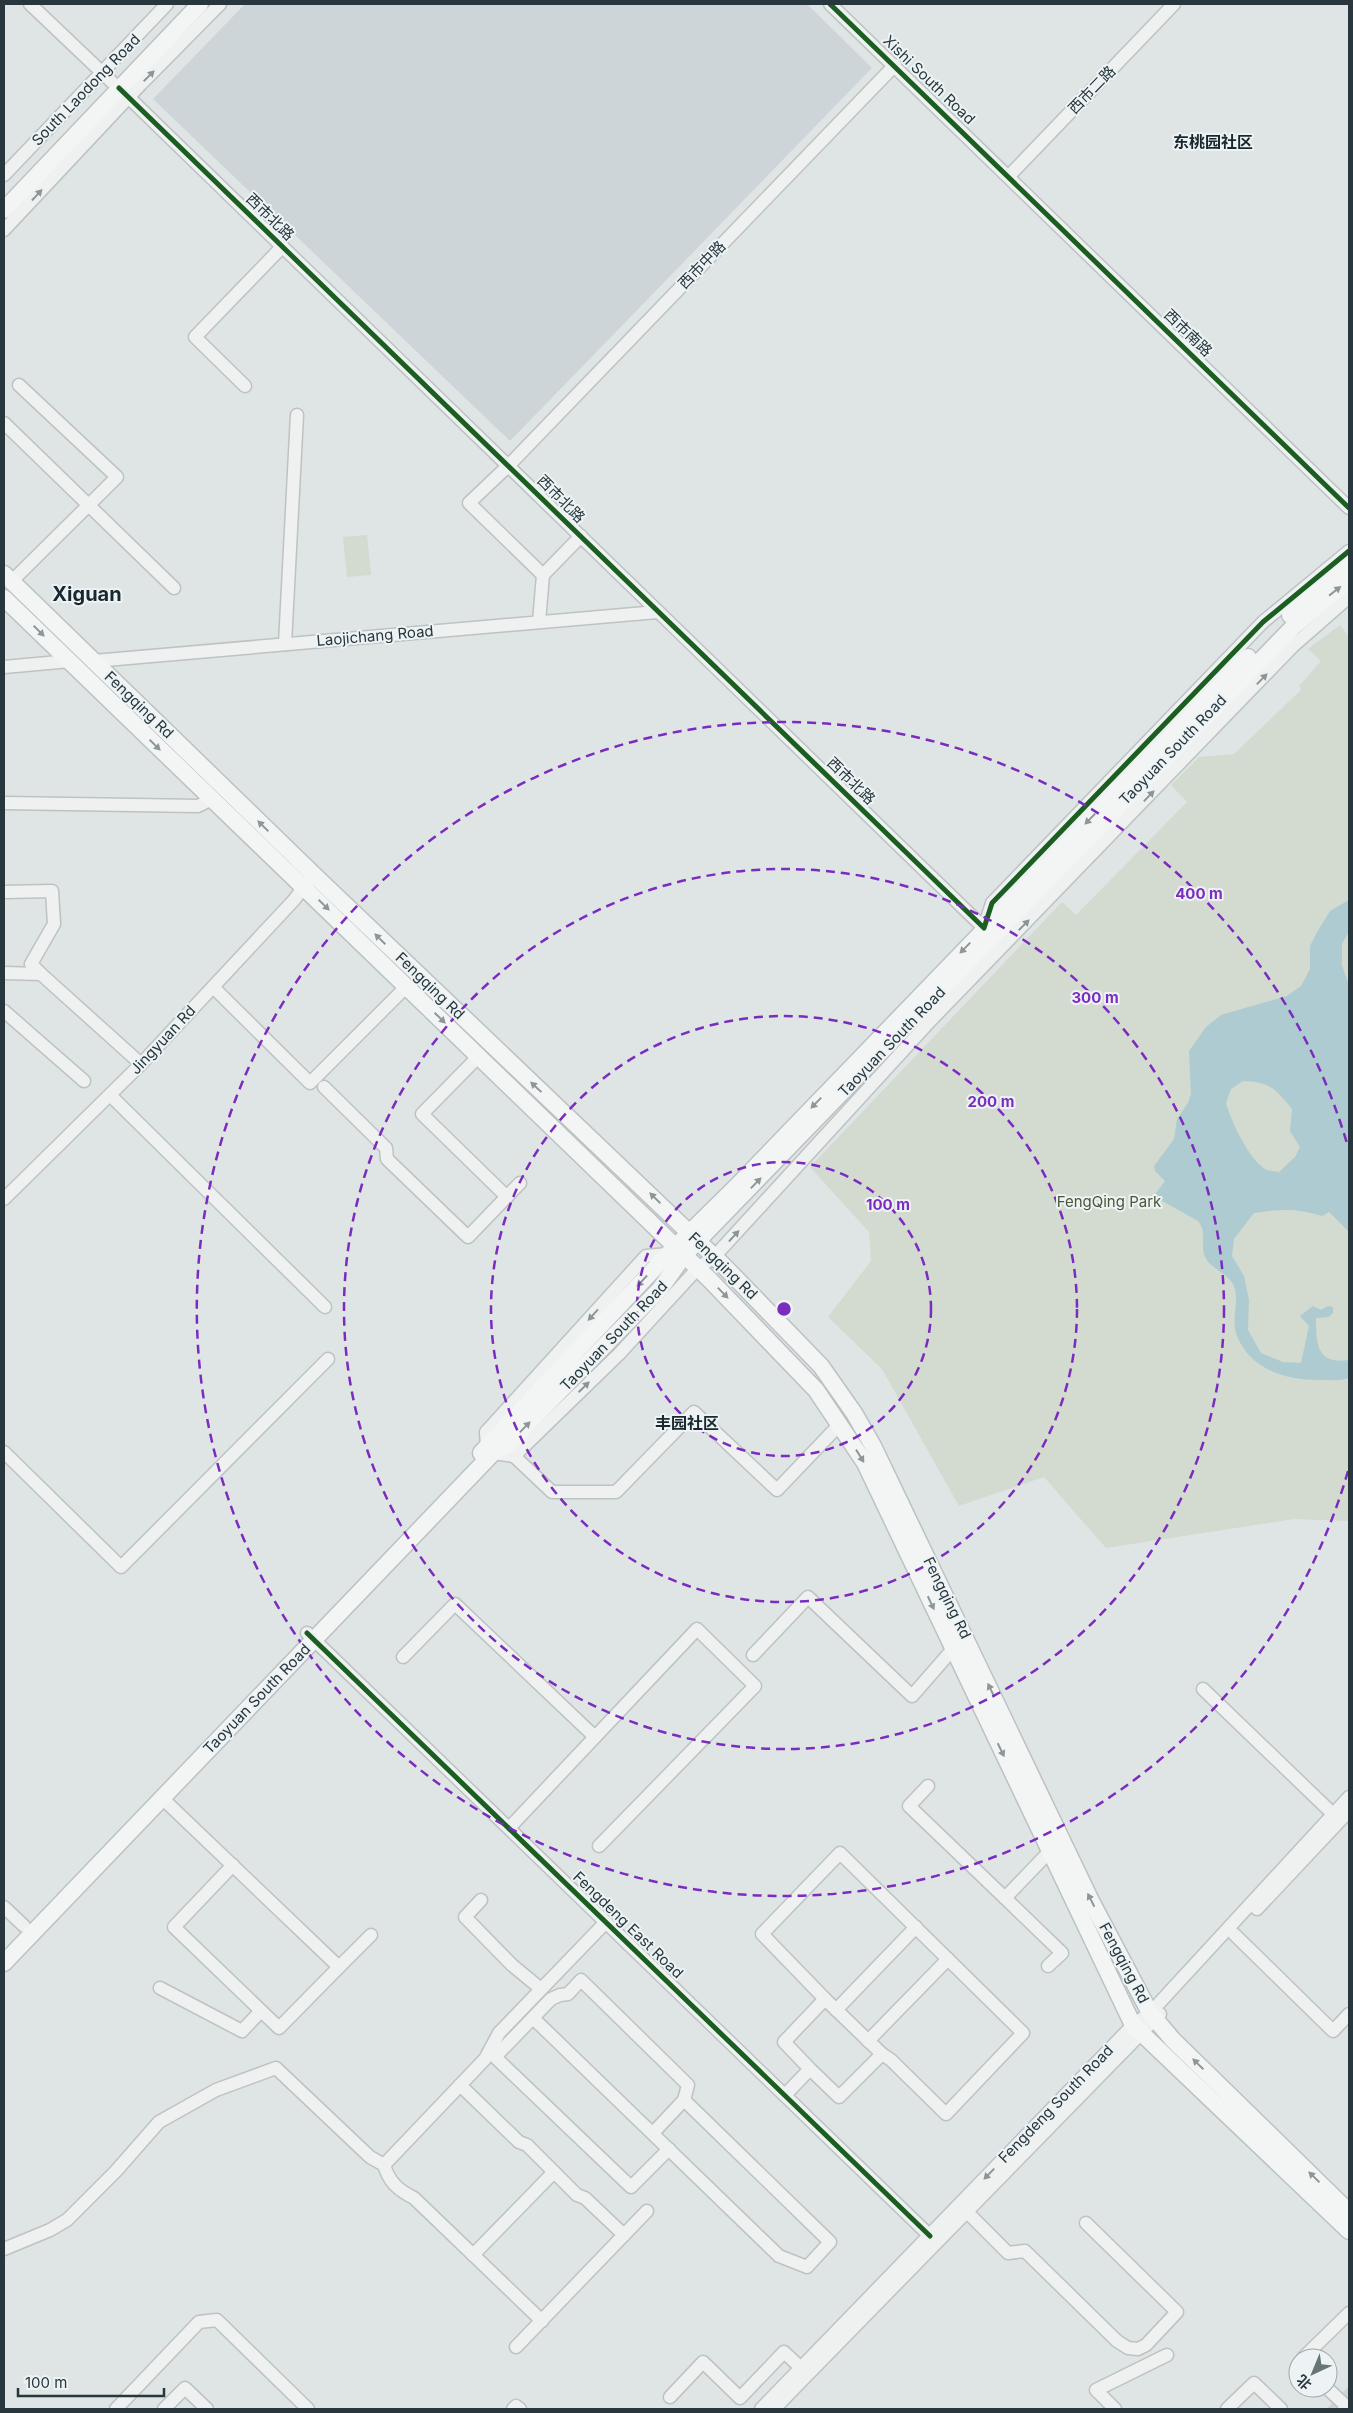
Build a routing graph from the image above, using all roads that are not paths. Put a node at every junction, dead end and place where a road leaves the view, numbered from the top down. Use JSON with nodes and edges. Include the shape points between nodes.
{"nodes":[{"id":1,"x":30,"y":4,"type":"edge"},
{"id":2,"x":167,"y":4,"type":"edge"},
{"id":3,"x":184,"y":4,"type":"edge"},
{"id":4,"x":200,"y":4,"type":"edge"},
{"id":5,"x":220,"y":4,"type":"edge"},
{"id":6,"x":830,"y":4,"type":"edge"},
{"id":7,"x":1174,"y":4,"type":"edge"},
{"id":8,"x":895,"y":65,"type":"junction"},
{"id":9,"x":115,"y":85,"type":"junction"},
{"id":10,"x":4,"y":175,"type":"edge"},
{"id":11,"x":1009,"y":176,"type":"junction"},
{"id":12,"x":4,"y":195,"type":"edge"},
{"id":13,"x":4,"y":210,"type":"edge"},
{"id":14,"x":4,"y":230,"type":"edge"},
{"id":15,"x":282,"y":247,"type":"junction"},
{"id":16,"x":19,"y":385,"type":"dead end"},
{"id":17,"x":245,"y":386,"type":"dead end"},
{"id":18,"x":297,"y":415,"type":"dead end"},
{"id":19,"x":4,"y":423,"type":"edge"},
{"id":20,"x":509,"y":465,"type":"junction"},
{"id":21,"x":88,"y":506,"type":"junction"},
{"id":22,"x":1349,"y":508,"type":"edge"},
{"id":23,"x":581,"y":536,"type":"junction"},
{"id":24,"x":1349,"y":551,"type":"edge"},
{"id":25,"x":1349,"y":564,"type":"edge"},
{"id":26,"x":543,"y":575,"type":"junction"},
{"id":27,"x":8,"y":578,"type":"edge"},
{"id":28,"x":1349,"y":580,"type":"edge"},
{"id":29,"x":174,"y":588,"type":"dead end"},
{"id":30,"x":1349,"y":597,"type":"edge"},
{"id":31,"x":4,"y":598,"type":"edge"},
{"id":32,"x":657,"y":612,"type":"junction"},
{"id":33,"x":539,"y":622,"type":"junction"},
{"id":34,"x":285,"y":644,"type":"junction"},
{"id":35,"x":94,"y":660,"type":"junction"},
{"id":36,"x":70,"y":661,"type":"junction"},
{"id":37,"x":4,"y":668,"type":"edge"},
{"id":38,"x":212,"y":800,"type":"junction"},
{"id":39,"x":4,"y":803,"type":"edge"},
{"id":40,"x":309,"y":881,"type":"junction"},
{"id":41,"x":4,"y":892,"type":"edge"},
{"id":42,"x":984,"y":928,"type":"junction"},
{"id":43,"x":4,"y":973,"type":"edge"},
{"id":44,"x":40,"y":974,"type":"junction"},
{"id":45,"x":407,"y":986,"type":"junction"},
{"id":46,"x":213,"y":987,"type":"junction"},
{"id":47,"x":4,"y":1011,"type":"edge"},
{"id":48,"x":479,"y":1056,"type":"junction"},
{"id":49,"x":141,"y":1064,"type":"junction"},
{"id":50,"x":84,"y":1081,"type":"dead end"},
{"id":51,"x":324,"y":1087,"type":"dead end"},
{"id":52,"x":110,"y":1095,"type":"junction"},
{"id":53,"x":520,"y":1183,"type":"dead end"},
{"id":54,"x":507,"y":1197,"type":"junction"},
{"id":55,"x":4,"y":1199,"type":"edge"},
{"id":56,"x":693,"y":1238,"type":"junction"},
{"id":57,"x":676,"y":1251,"type":"junction"},
{"id":58,"x":714,"y":1257,"type":"junction"},
{"id":59,"x":698,"y":1268,"type":"junction"},
{"id":60,"x":325,"y":1307,"type":"dead end"},
{"id":61,"x":328,"y":1359,"type":"dead end"},
{"id":62,"x":840,"y":1424,"type":"junction"},
{"id":63,"x":490,"y":1450,"type":"junction"},
{"id":64,"x":4,"y":1452,"type":"edge"},
{"id":65,"x":514,"y":1456,"type":"junction"},
{"id":66,"x":311,"y":1636,"type":"junction"},
{"id":67,"x":952,"y":1649,"type":"junction"},
{"id":68,"x":753,"y":1654,"type":"dead end"},
{"id":69,"x":403,"y":1658,"type":"dead end"},
{"id":70,"x":1203,"y":1689,"type":"dead end"},
{"id":71,"x":595,"y":1737,"type":"junction"},
{"id":72,"x":928,"y":1786,"type":"dead end"},
{"id":73,"x":1349,"y":1797,"type":"edge"},
{"id":74,"x":162,"y":1798,"type":"junction"},
{"id":75,"x":1349,"y":1811,"type":"edge"},
{"id":76,"x":1333,"y":1814,"type":"junction"},
{"id":77,"x":510,"y":1827,"type":"junction"},
{"id":78,"x":599,"y":1846,"type":"dead end"},
{"id":79,"x":1050,"y":1851,"type":"junction"},
{"id":80,"x":233,"y":1865,"type":"junction"},
{"id":81,"x":1005,"y":1898,"type":"junction"},
{"id":82,"x":481,"y":1900,"type":"dead end"},
{"id":83,"x":4,"y":1907,"type":"edge"},
{"id":84,"x":606,"y":1922,"type":"junction"},
{"id":85,"x":24,"y":1926,"type":"junction"},
{"id":86,"x":916,"y":1927,"type":"junction"},
{"id":87,"x":1234,"y":1934,"type":"junction"},
{"id":88,"x":371,"y":1935,"type":"dead end"},
{"id":89,"x":4,"y":1948,"type":"edge"},
{"id":90,"x":948,"y":1959,"type":"junction"},
{"id":91,"x":4,"y":1963,"type":"edge"},
{"id":92,"x":1048,"y":1966,"type":"dead end"},
{"id":93,"x":340,"y":1967,"type":"junction"},
{"id":94,"x":160,"y":1988,"type":"dead end"},
{"id":95,"x":541,"y":1989,"type":"junction"},
{"id":96,"x":825,"y":1999,"type":"junction"},
{"id":97,"x":836,"y":2010,"type":"junction"},
{"id":98,"x":262,"y":2012,"type":"junction"},
{"id":99,"x":1349,"y":2014,"type":"edge"},
{"id":100,"x":1153,"y":2016,"type":"junction"},
{"id":101,"x":532,"y":2018,"type":"junction"},
{"id":102,"x":1138,"y":2029,"type":"junction"},
{"id":103,"x":868,"y":2041,"type":"junction"},
{"id":104,"x":882,"y":2054,"type":"junction"},
{"id":105,"x":810,"y":2069,"type":"junction"},
{"id":106,"x":460,"y":2085,"type":"junction"},
{"id":107,"x":785,"y":2095,"type":"junction"},
{"id":108,"x":684,"y":2100,"type":"junction"},
{"id":109,"x":653,"y":2133,"type":"junction"},
{"id":110,"x":669,"y":2149,"type":"junction"},
{"id":111,"x":384,"y":2165,"type":"junction"},
{"id":112,"x":554,"y":2172,"type":"junction"},
{"id":113,"x":647,"y":2211,"type":"dead end"},
{"id":114,"x":967,"y":2212,"type":"junction"},
{"id":115,"x":1349,"y":2212,"type":"edge"},
{"id":116,"x":1086,"y":2223,"type":"dead end"},
{"id":117,"x":1349,"y":2231,"type":"edge"},
{"id":118,"x":624,"y":2235,"type":"junction"},
{"id":119,"x":930,"y":2236,"type":"junction"},
{"id":120,"x":4,"y":2249,"type":"edge"},
{"id":121,"x":473,"y":2255,"type":"junction"},
{"id":122,"x":1349,"y":2313,"type":"edge"},
{"id":123,"x":542,"y":2320,"type":"junction"},
{"id":124,"x":516,"y":2347,"type":"dead end"},
{"id":125,"x":1313,"y":2348,"type":"edge"},
{"id":126,"x":1167,"y":2355,"type":"dead end"},
{"id":127,"x":801,"y":2368,"type":"junction"},
{"id":128,"x":670,"y":2397,"type":"dead end"},
{"id":129,"x":1337,"y":2398,"type":"edge"},
{"id":130,"x":116,"y":2409,"type":"edge"},
{"id":131,"x":164,"y":2409,"type":"edge"},
{"id":132,"x":207,"y":2409,"type":"edge"},
{"id":133,"x":308,"y":2409,"type":"edge"},
{"id":134,"x":513,"y":2409,"type":"edge"},
{"id":135,"x":520,"y":2409,"type":"edge"},
{"id":136,"x":761,"y":2409,"type":"edge"},
{"id":137,"x":774,"y":2409,"type":"edge"},
{"id":138,"x":1116,"y":2409,"type":"edge"},
{"id":139,"x":1227,"y":2409,"type":"edge"},
{"id":140,"x":1281,"y":2409,"type":"edge"},
{"id":141,"x":1344,"y":2409,"type":"edge"}],
"edges":[{"from":1,"to":9,"type":"street","name":"西市北路"},
{"from":2,"to":9,"type":"street","name":"South Laodong Road"},
{"from":3,"to":9,"type":"main road","name":"South Laodong Road"},
{"from":4,"to":9,"type":"main road","name":"South Laodong Road"},
{"from":9,"to":5,"type":"street","name":"South Laodong Road","one_way":true},
{"from":6,"to":8,"type":"street","name":"Xishi South Road"},
{"from":7,"to":11,"type":"street","name":"西市二路"},
{"from":8,"to":11,"type":"street","name":"Xishi South Road"},
{"from":8,"to":20,"type":"street","name":"西市中路"},
{"from":9,"to":10,"type":"street","name":"South Laodong Road"},
{"from":9,"to":12,"type":"main road","name":"South Laodong Road"},
{"from":9,"to":13,"type":"main road","name":"South Laodong Road"},
{"from":14,"to":9,"type":"street","name":"South Laodong Road","one_way":true},
{"from":9,"to":15,"type":"street","name":"西市北路"},
{"from":11,"to":22,"type":"street","name":"西市南路"},
{"from":15,"to":17,"type":"street","via":[[195,337]]},
{"from":15,"to":20,"type":"street","name":"西市北路"},
{"from":16,"to":21,"type":"street","via":[[117,477]]},
{"from":18,"to":34,"type":"street"},
{"from":19,"to":21,"type":"street"},
{"from":20,"to":23,"type":"street","name":"西市北路"},
{"from":20,"to":26,"type":"street","name":"西市中路","via":[[469,503]]},
{"from":21,"to":27,"type":"street"},
{"from":21,"to":29,"type":"street"},
{"from":23,"to":26,"type":"street"},
{"from":23,"to":32,"type":"street","name":"西市北路"},
{"from":24,"to":42,"type":"street","via":[[1263,622],[992,903]]},
{"from":25,"to":42,"type":"main road","name":"Taoyuan South Road","one_way":true,"via":[[1275,629]]},
{"from":26,"to":33,"type":"street"},
{"from":27,"to":35,"type":"main road","name":"Fengqing Rd"},
{"from":56,"to":28,"type":"main road","name":"Taoyuan South Road","one_way":true,"via":[[1294,626]]},
{"from":58,"to":30,"type":"street","one_way":true,"via":[[988,960],[1293,646]]},
{"from":31,"to":36,"type":"main road","name":"Fengqing Rd","one_way":true},
{"from":32,"to":33,"type":"street","name":"Laojichang Road"},
{"from":32,"to":42,"type":"street","name":"西市北路"},
{"from":33,"to":34,"type":"street","name":"Laojichang Road"},
{"from":34,"to":35,"type":"street","name":"Laojichang Road"},
{"from":40,"to":35,"type":"main road","name":"Fengqing Rd","one_way":true},
{"from":36,"to":37,"type":"street"},
{"from":36,"to":38,"type":"main road","name":"Fengqing Rd","one_way":true},
{"from":38,"to":39,"type":"street","via":[[198,806]]},
{"from":38,"to":40,"type":"main road","name":"Fengqing Rd"},
{"from":40,"to":45,"type":"main road","name":"Fengqing Rd","one_way":true},
{"from":40,"to":46,"type":"street","name":"Jingyuan Rd"},
{"from":56,"to":40,"type":"main road","name":"Fengqing Rd","one_way":true,"via":[[632,1177]]},
{"from":41,"to":44,"type":"street","via":[[52,891],[54,924],[31,964]]},
{"from":42,"to":56,"type":"main road","name":"Taoyuan South Road","one_way":true},
{"from":43,"to":44,"type":"street"},
{"from":44,"to":49,"type":"street"},
{"from":45,"to":46,"type":"street","via":[[310,1083]]},
{"from":45,"to":48,"type":"main road","name":"Fengqing Rd","one_way":true},
{"from":46,"to":49,"type":"street","name":"Jingyuan Rd"},
{"from":47,"to":50,"type":"street"},
{"from":48,"to":54,"type":"street","via":[[422,1114]]},
{"from":48,"to":57,"type":"main road","name":"Fengqing Rd"},
{"from":49,"to":52,"type":"street","name":"Jingyuan Rd"},
{"from":51,"to":54,"type":"street","via":[[386,1148],[387,1158],[468,1237]]},
{"from":52,"to":55,"type":"street","name":"Jingyuan Rd"},
{"from":52,"to":60,"type":"street"},
{"from":53,"to":54,"type":"street"},
{"from":56,"to":57,"type":"main road","name":"Taoyuan South Road"},
{"from":56,"to":58,"type":"main road","name":"Fengqing Rd"},
{"from":57,"to":59,"type":"main road","name":"Fengqing Rd"},
{"from":57,"to":63,"type":"main road","name":"Taoyuan South Road"},
{"from":58,"to":59,"type":"street"},
{"from":100,"to":58,"type":"main road","name":"Fengqing Rd","one_way":true,"via":[[1091,1901],[873,1446],[854,1413],[815,1360]]},
{"from":59,"to":62,"type":"main road","name":"Fengqing Rd","one_way":true,"via":[[806,1378]]},
{"from":65,"to":59,"type":"street","one_way":true,"via":[[620,1353]]},
{"from":61,"to":64,"type":"street","via":[[121,1567]]},
{"from":62,"to":65,"type":"street","via":[[777,1490],[694,1412],[616,1492],[552,1492]]},
{"from":62,"to":67,"type":"main road","name":"Fengqing Rd","one_way":true,"via":[[865,1463]]},
{"from":63,"to":65,"type":"street"},
{"from":63,"to":66,"type":"main road","name":"Taoyuan South Road"},
{"from":66,"to":74,"type":"main road","name":"Taoyuan South Road"},
{"from":66,"to":77,"type":"street","name":"Fengdeng East Road"},
{"from":66,"to":85,"type":"main road","name":"Taoyuan South Road"},
{"from":67,"to":68,"type":"street","via":[[912,1696],[808,1597]]},
{"from":67,"to":79,"type":"main road","name":"Fengqing Rd","one_way":true},
{"from":69,"to":71,"type":"street","via":[[454,1604]]},
{"from":70,"to":76,"type":"street"},
{"from":71,"to":77,"type":"street"},
{"from":71,"to":78,"type":"street","via":[[697,1629],[755,1686]]},
{"from":72,"to":81,"type":"street","via":[[909,1806]]},
{"from":73,"to":76,"type":"street","name":"Fengdeng South Road"},
{"from":74,"to":80,"type":"street"},
{"from":74,"to":91,"type":"main road","name":"Taoyuan South Road"},
{"from":75,"to":87,"type":"street","name":"Fengdeng South Road"},
{"from":76,"to":100,"type":"street","name":"Fengdeng South Road"},
{"from":77,"to":84,"type":"street","name":"Fengdeng East Road"},
{"from":79,"to":81,"type":"street"},
{"from":79,"to":102,"type":"main road","name":"Fengqing Rd"},
{"from":80,"to":93,"type":"street"},
{"from":80,"to":98,"type":"street","via":[[174,1927]]},
{"from":81,"to":92,"type":"street","via":[[1062,1953]]},
{"from":82,"to":95,"type":"street","via":[[465,1916],[512,1965]]},
{"from":83,"to":85,"type":"street"},
{"from":84,"to":95,"type":"street"},
{"from":84,"to":107,"type":"street","name":"Fengdeng East Road"},
{"from":85,"to":89,"type":"main road","name":"Taoyuan South Road"},
{"from":86,"to":90,"type":"street"},
{"from":86,"to":96,"type":"street","via":[[840,1853],[762,1934]]},
{"from":86,"to":97,"type":"street"},
{"from":87,"to":99,"type":"street","via":[[1333,2031]]},
{"from":87,"to":100,"type":"street","name":"Fengdeng South Road"},
{"from":88,"to":93,"type":"street"},
{"from":90,"to":103,"type":"street"},
{"from":90,"to":104,"type":"street","via":[[1023,2033],[946,2114]]},
{"from":93,"to":98,"type":"street","via":[[279,2028]]},
{"from":94,"to":98,"type":"street","via":[[242,2031]]},
{"from":95,"to":106,"type":"street","via":[[499,2033],[486,2059]]},
{"from":96,"to":97,"type":"street"},
{"from":96,"to":105,"type":"street","via":[[784,2042]]},
{"from":97,"to":103,"type":"street"},
{"from":100,"to":102,"type":"street","name":"Fengdeng South Road"},
{"from":115,"to":100,"type":"main road","name":"Fengqing Rd","one_way":true,"via":[[1173,2040]]},
{"from":101,"to":108,"type":"street","via":[[551,1998],[568,1994],[581,1980],[688,2085]]},
{"from":101,"to":109,"type":"street"},
{"from":101,"to":110,"type":"street","via":[[495,2058],[631,2187]]},
{"from":102,"to":114,"type":"street","name":"Fengdeng South Road"},
{"from":102,"to":117,"type":"main road","name":"Fengqing Rd"},
{"from":102,"to":119,"type":"street","name":"Fengdeng South Road","one_way":true},
{"from":103,"to":104,"type":"street"},
{"from":104,"to":105,"type":"street","via":[[839,2097]]},
{"from":105,"to":107,"type":"street"},
{"from":106,"to":111,"type":"street"},
{"from":106,"to":112,"type":"street"},
{"from":107,"to":119,"type":"street","name":"Fengdeng East Road"},
{"from":108,"to":109,"type":"street"},
{"from":108,"to":110,"type":"street","via":[[830,2242],[807,2268],[779,2256]]},
{"from":109,"to":110,"type":"street"},
{"from":111,"to":120,"type":"street","via":[[370,2157],[276,2068],[216,2090],[159,2122],[116,2171],[66,2220]]},
{"from":111,"to":121,"type":"street","via":[[388,2179],[401,2192],[414,2198]]},
{"from":112,"to":118,"type":"street"},
{"from":112,"to":121,"type":"street"},
{"from":113,"to":118,"type":"street"},
{"from":114,"to":116,"type":"street","via":[[1008,2253],[1025,2251],[1117,2341],[1138,2350],[1178,2312]]},
{"from":114,"to":137,"type":"street","name":"Fengdeng South Road"},
{"from":118,"to":123,"type":"street"},
{"from":119,"to":127,"type":"street","name":"Fengdeng South Road"},
{"from":121,"to":123,"type":"street"},
{"from":122,"to":125,"type":"street"},
{"from":123,"to":124,"type":"street"},
{"from":126,"to":138,"type":"street","via":[[1096,2390]]},
{"from":127,"to":128,"type":"street","via":[[784,2352],[740,2398],[703,2362]]},
{"from":127,"to":136,"type":"street","name":"Fengdeng South Road"},
{"from":129,"to":141,"type":"street"},
{"from":130,"to":133,"type":"street","via":[[199,2322],[217,2320]]},
{"from":131,"to":132,"type":"street","via":[[185,2388]]},
{"from":134,"to":135,"type":"street","via":[[516,2406]]},
{"from":139,"to":140,"type":"street","via":[[1254,2383]]}]}
